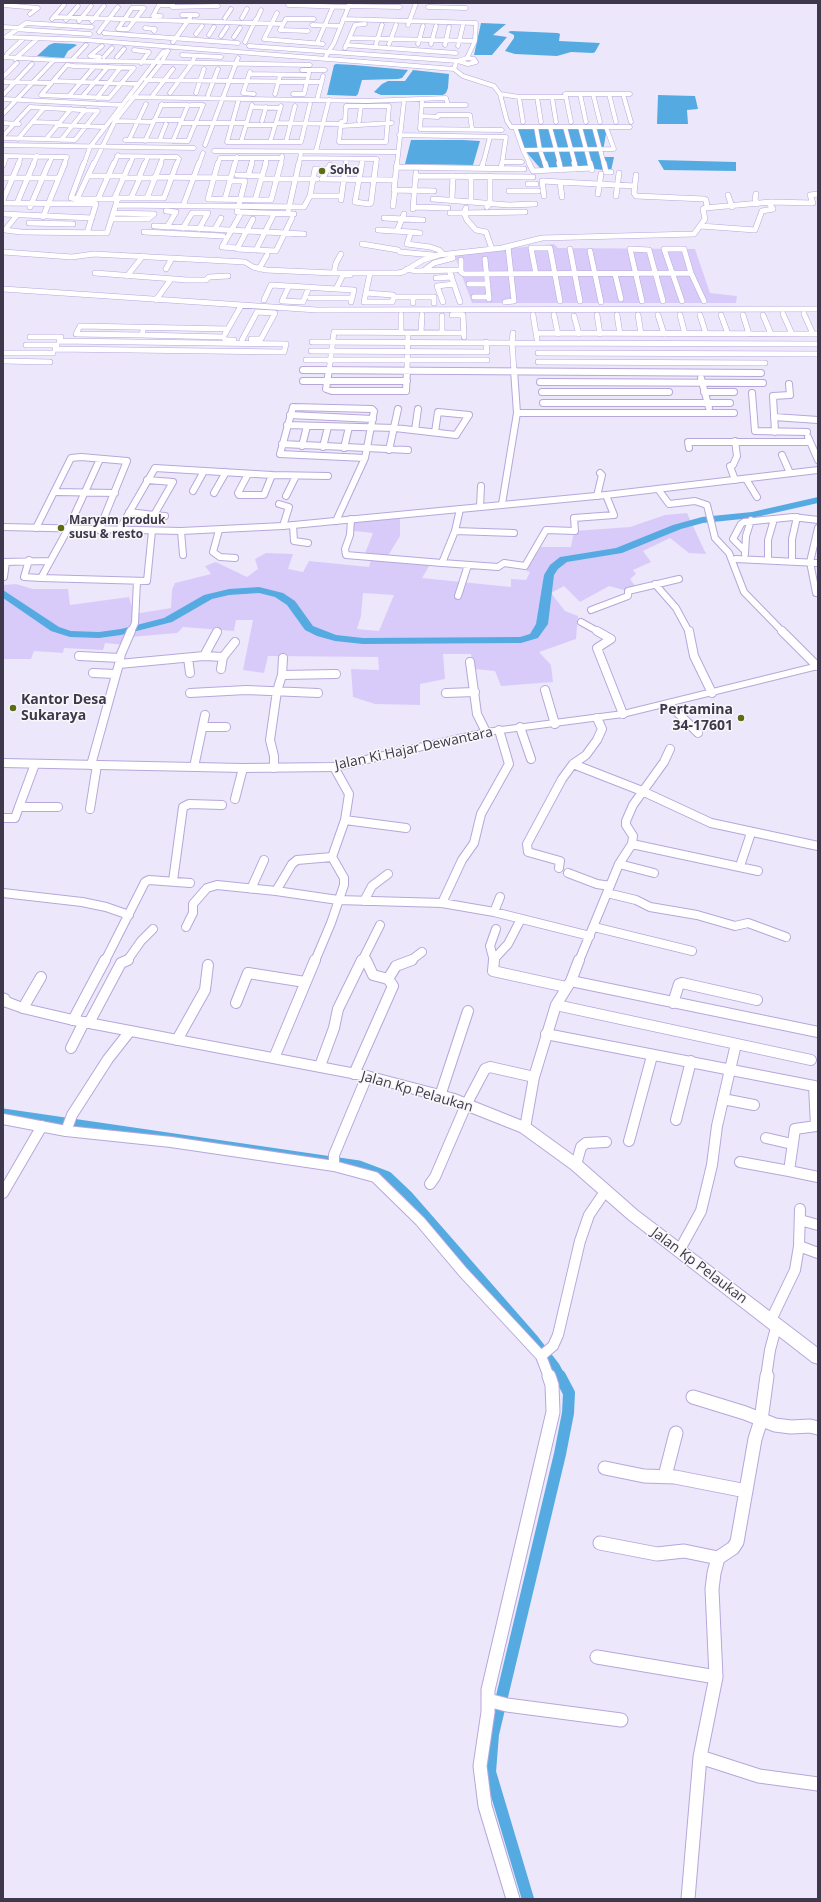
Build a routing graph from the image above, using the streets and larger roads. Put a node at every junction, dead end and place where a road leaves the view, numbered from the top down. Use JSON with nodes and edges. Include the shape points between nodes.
{"nodes":[{"id":1,"x":15,"y":3,"type":"edge"},
{"id":2,"x":402,"y":3,"type":"edge"},
{"id":3,"x":416,"y":3,"type":"edge"},
{"id":4,"x":442,"y":3,"type":"edge"},
{"id":5,"x":455,"y":3,"type":"edge"},
{"id":6,"x":468,"y":3,"type":"edge"},
{"id":7,"x":297,"y":4,"type":"edge"},
{"id":8,"x":3,"y":5,"type":"edge"},
{"id":9,"x":174,"y":5,"type":"edge"},
{"id":10,"x":219,"y":5,"type":"edge"},
{"id":11,"x":321,"y":5,"type":"edge"},
{"id":12,"x":348,"y":5,"type":"edge"},
{"id":13,"x":364,"y":5,"type":"edge"},
{"id":14,"x":376,"y":5,"type":"edge"},
{"id":15,"x":388,"y":5,"type":"edge"},
{"id":16,"x":429,"y":5,"type":"edge"},
{"id":17,"x":10,"y":6,"type":"junction"},
{"id":18,"x":64,"y":6,"type":"dead end"},
{"id":19,"x":78,"y":6,"type":"dead end"},
{"id":20,"x":91,"y":6,"type":"dead end"},
{"id":21,"x":104,"y":6,"type":"dead end"},
{"id":22,"x":203,"y":6,"type":"junction"},
{"id":23,"x":308,"y":6,"type":"edge"},
{"id":24,"x":118,"y":7,"type":"dead end"},
{"id":25,"x":187,"y":7,"type":"junction"},
{"id":26,"x":333,"y":7,"type":"edge"},
{"id":27,"x":400,"y":8,"type":"junction"},
{"id":28,"x":440,"y":8,"type":"junction"},
{"id":29,"x":453,"y":8,"type":"junction"},
{"id":30,"x":466,"y":8,"type":"junction"},
{"id":31,"x":231,"y":9,"type":"dead end"},
{"id":32,"x":247,"y":9,"type":"dead end"},
{"id":33,"x":3,"y":10,"type":"edge"},
{"id":34,"x":261,"y":10,"type":"dead end"},
{"id":35,"x":361,"y":11,"type":"dead end"},
{"id":36,"x":373,"y":11,"type":"dead end"},
{"id":37,"x":169,"y":12,"type":"dead end"},
{"id":38,"x":214,"y":12,"type":"dead end"},
{"id":39,"x":386,"y":12,"type":"dead end"},
{"id":40,"x":399,"y":12,"type":"dead end"},
{"id":41,"x":426,"y":12,"type":"dead end"},
{"id":42,"x":277,"y":13,"type":"dead end"},
{"id":43,"x":439,"y":13,"type":"dead end"},
{"id":44,"x":452,"y":13,"type":"dead end"},
{"id":45,"x":465,"y":13,"type":"dead end"},
{"id":46,"x":39,"y":14,"type":"dead end"},
{"id":47,"x":289,"y":14,"type":"dead end"},
{"id":48,"x":302,"y":14,"type":"dead end"},
{"id":49,"x":316,"y":15,"type":"dead end"},
{"id":50,"x":150,"y":16,"type":"dead end"},
{"id":51,"x":181,"y":16,"type":"junction"},
{"id":52,"x":194,"y":16,"type":"junction"},
{"id":53,"x":359,"y":17,"type":"dead end"},
{"id":54,"x":68,"y":18,"type":"junction"},
{"id":55,"x":81,"y":18,"type":"junction"},
{"id":56,"x":137,"y":18,"type":"junction"},
{"id":57,"x":225,"y":18,"type":"junction"},
{"id":58,"x":242,"y":18,"type":"junction"},
{"id":59,"x":286,"y":18,"type":"junction"},
{"id":60,"x":31,"y":19,"type":"dead end"},
{"id":61,"x":52,"y":19,"type":"junction"},
{"id":62,"x":94,"y":19,"type":"junction"},
{"id":63,"x":108,"y":19,"type":"junction"},
{"id":64,"x":123,"y":19,"type":"junction"},
{"id":65,"x":256,"y":19,"type":"junction"},
{"id":66,"x":300,"y":19,"type":"junction"},
{"id":67,"x":314,"y":19,"type":"junction"},
{"id":68,"x":343,"y":19,"type":"junction"},
{"id":69,"x":463,"y":20,"type":"dead end"},
{"id":70,"x":409,"y":21,"type":"junction"},
{"id":71,"x":187,"y":22,"type":"junction"},
{"id":72,"x":3,"y":23,"type":"edge"},
{"id":73,"x":224,"y":23,"type":"junction"},
{"id":74,"x":256,"y":23,"type":"junction"},
{"id":75,"x":23,"y":24,"type":"junction"},
{"id":76,"x":47,"y":24,"type":"junction"},
{"id":77,"x":133,"y":24,"type":"junction"},
{"id":78,"x":173,"y":24,"type":"dead end"},
{"id":79,"x":270,"y":24,"type":"junction"},
{"id":80,"x":284,"y":24,"type":"junction"},
{"id":81,"x":370,"y":24,"type":"junction"},
{"id":82,"x":61,"y":25,"type":"junction"},
{"id":83,"x":312,"y":25,"type":"junction"},
{"id":84,"x":325,"y":25,"type":"junction"},
{"id":85,"x":382,"y":25,"type":"junction"},
{"id":86,"x":396,"y":25,"type":"junction"},
{"id":87,"x":75,"y":26,"type":"junction"},
{"id":88,"x":194,"y":26,"type":"dead end"},
{"id":89,"x":202,"y":26,"type":"junction"},
{"id":90,"x":341,"y":26,"type":"junction"},
{"id":91,"x":423,"y":26,"type":"junction"},
{"id":92,"x":436,"y":26,"type":"junction"},
{"id":93,"x":87,"y":27,"type":"junction"},
{"id":94,"x":92,"y":27,"type":"dead end"},
{"id":95,"x":214,"y":27,"type":"junction"},
{"id":96,"x":220,"y":27,"type":"junction"},
{"id":97,"x":227,"y":27,"type":"junction"},
{"id":98,"x":449,"y":27,"type":"junction"},
{"id":99,"x":3,"y":28,"type":"edge"},
{"id":100,"x":240,"y":28,"type":"junction"},
{"id":101,"x":246,"y":28,"type":"dead end"},
{"id":102,"x":17,"y":29,"type":"junction"},
{"id":103,"x":128,"y":29,"type":"junction"},
{"id":104,"x":146,"y":29,"type":"junction"},
{"id":105,"x":162,"y":30,"type":"dead end"},
{"id":106,"x":280,"y":30,"type":"junction"},
{"id":107,"x":53,"y":31,"type":"junction"},
{"id":108,"x":294,"y":31,"type":"junction"},
{"id":109,"x":308,"y":31,"type":"junction"},
{"id":110,"x":102,"y":33,"type":"junction"},
{"id":111,"x":91,"y":34,"type":"junction"},
{"id":112,"x":188,"y":34,"type":"dead end"},
{"id":113,"x":196,"y":34,"type":"junction"},
{"id":114,"x":211,"y":35,"type":"junction"},
{"id":115,"x":221,"y":36,"type":"junction"},
{"id":116,"x":140,"y":37,"type":"junction"},
{"id":117,"x":234,"y":37,"type":"junction"},
{"id":118,"x":4,"y":38,"type":"edge"},
{"id":119,"x":239,"y":38,"type":"dead end"},
{"id":120,"x":350,"y":38,"type":"junction"},
{"id":121,"x":364,"y":38,"type":"junction"},
{"id":122,"x":378,"y":39,"type":"junction"},
{"id":123,"x":391,"y":39,"type":"junction"},
{"id":124,"x":405,"y":39,"type":"junction"},
{"id":125,"x":36,"y":40,"type":"dead end"},
{"id":126,"x":175,"y":40,"type":"junction"},
{"id":127,"x":275,"y":40,"type":"junction"},
{"id":128,"x":419,"y":40,"type":"junction"},
{"id":129,"x":432,"y":40,"type":"junction"},
{"id":130,"x":446,"y":40,"type":"junction"},
{"id":131,"x":208,"y":41,"type":"junction"},
{"id":132,"x":289,"y":41,"type":"junction"},
{"id":133,"x":459,"y":41,"type":"junction"},
{"id":134,"x":475,"y":41,"type":"junction"},
{"id":135,"x":86,"y":42,"type":"junction"},
{"id":136,"x":303,"y":42,"type":"junction"},
{"id":137,"x":317,"y":43,"type":"junction"},
{"id":138,"x":237,"y":44,"type":"junction"},
{"id":139,"x":248,"y":44,"type":"junction"},
{"id":140,"x":323,"y":44,"type":"dead end"},
{"id":141,"x":242,"y":46,"type":"junction"},
{"id":142,"x":360,"y":46,"type":"junction"},
{"id":143,"x":170,"y":47,"type":"junction"},
{"id":144,"x":375,"y":47,"type":"junction"},
{"id":145,"x":112,"y":48,"type":"junction"},
{"id":146,"x":283,"y":48,"type":"junction"},
{"id":147,"x":387,"y":48,"type":"junction"},
{"id":148,"x":124,"y":49,"type":"junction"},
{"id":149,"x":401,"y":49,"type":"junction"},
{"id":150,"x":8,"y":50,"type":"edge"},
{"id":151,"x":136,"y":50,"type":"junction"},
{"id":152,"x":416,"y":50,"type":"junction"},
{"id":153,"x":329,"y":51,"type":"junction"},
{"id":154,"x":429,"y":51,"type":"junction"},
{"id":155,"x":443,"y":52,"type":"junction"},
{"id":156,"x":133,"y":54,"type":"dead end"},
{"id":157,"x":396,"y":55,"type":"junction"},
{"id":158,"x":195,"y":56,"type":"junction"},
{"id":159,"x":209,"y":56,"type":"junction"},
{"id":160,"x":3,"y":57,"type":"edge"},
{"id":161,"x":105,"y":57,"type":"junction"},
{"id":162,"x":117,"y":57,"type":"junction"},
{"id":163,"x":17,"y":58,"type":"junction"},
{"id":164,"x":144,"y":58,"type":"junction"},
{"id":165,"x":237,"y":58,"type":"junction"},
{"id":166,"x":468,"y":58,"type":"junction"},
{"id":167,"x":54,"y":60,"type":"junction"},
{"id":168,"x":326,"y":61,"type":"junction"},
{"id":169,"x":459,"y":61,"type":"junction"},
{"id":170,"x":3,"y":62,"type":"edge"},
{"id":171,"x":102,"y":62,"type":"junction"},
{"id":172,"x":12,"y":63,"type":"junction"},
{"id":173,"x":17,"y":63,"type":"junction"},
{"id":174,"x":69,"y":63,"type":"junction"},
{"id":175,"x":141,"y":63,"type":"junction"},
{"id":176,"x":161,"y":63,"type":"junction"},
{"id":177,"x":177,"y":63,"type":"junction"},
{"id":178,"x":192,"y":63,"type":"junction"},
{"id":179,"x":207,"y":63,"type":"junction"},
{"id":180,"x":32,"y":64,"type":"junction"},
{"id":181,"x":38,"y":64,"type":"dead end"},
{"id":182,"x":155,"y":64,"type":"junction"},
{"id":183,"x":220,"y":64,"type":"junction"},
{"id":184,"x":388,"y":64,"type":"junction"},
{"id":185,"x":82,"y":66,"type":"junction"},
{"id":186,"x":96,"y":67,"type":"junction"},
{"id":187,"x":108,"y":67,"type":"junction"},
{"id":188,"x":120,"y":68,"type":"junction"},
{"id":189,"x":167,"y":69,"type":"dead end"},
{"id":190,"x":173,"y":69,"type":"junction"},
{"id":191,"x":193,"y":69,"type":"dead end"},
{"id":192,"x":198,"y":69,"type":"dead end"},
{"id":193,"x":204,"y":69,"type":"junction"},
{"id":194,"x":234,"y":69,"type":"junction"},
{"id":195,"x":274,"y":69,"type":"junction"},
{"id":196,"x":454,"y":69,"type":"junction"},
{"id":197,"x":186,"y":70,"type":"junction"},
{"id":198,"x":325,"y":70,"type":"junction"},
{"id":199,"x":77,"y":71,"type":"dead end"},
{"id":200,"x":309,"y":72,"type":"junction"},
{"id":201,"x":265,"y":74,"type":"junction"},
{"id":202,"x":273,"y":74,"type":"junction"},
{"id":203,"x":281,"y":74,"type":"junction"},
{"id":204,"x":294,"y":75,"type":"junction"},
{"id":205,"x":73,"y":76,"type":"dead end"},
{"id":206,"x":3,"y":78,"type":"edge"},
{"id":207,"x":146,"y":80,"type":"junction"},
{"id":208,"x":164,"y":81,"type":"junction"},
{"id":209,"x":179,"y":81,"type":"junction"},
{"id":210,"x":184,"y":81,"type":"junction"},
{"id":211,"x":200,"y":81,"type":"junction"},
{"id":212,"x":214,"y":81,"type":"junction"},
{"id":213,"x":230,"y":81,"type":"junction"},
{"id":214,"x":248,"y":81,"type":"junction"},
{"id":215,"x":3,"y":82,"type":"edge"},
{"id":216,"x":15,"y":82,"type":"junction"},
{"id":217,"x":33,"y":82,"type":"junction"},
{"id":218,"x":68,"y":82,"type":"junction"},
{"id":219,"x":82,"y":82,"type":"junction"},
{"id":220,"x":263,"y":82,"type":"junction"},
{"id":221,"x":279,"y":82,"type":"junction"},
{"id":222,"x":293,"y":82,"type":"junction"},
{"id":223,"x":306,"y":82,"type":"junction"},
{"id":224,"x":322,"y":82,"type":"junction"},
{"id":225,"x":51,"y":83,"type":"junction"},
{"id":226,"x":95,"y":83,"type":"junction"},
{"id":227,"x":109,"y":83,"type":"junction"},
{"id":228,"x":121,"y":84,"type":"junction"},
{"id":229,"x":138,"y":84,"type":"junction"},
{"id":230,"x":78,"y":86,"type":"junction"},
{"id":231,"x":182,"y":87,"type":"dead end"},
{"id":232,"x":261,"y":88,"type":"dead end"},
{"id":233,"x":60,"y":91,"type":"dead end"},
{"id":234,"x":172,"y":93,"type":"junction"},
{"id":235,"x":196,"y":93,"type":"junction"},
{"id":236,"x":3,"y":94,"type":"edge"},
{"id":237,"x":264,"y":94,"type":"junction"},
{"id":238,"x":275,"y":94,"type":"junction"},
{"id":239,"x":290,"y":94,"type":"junction"},
{"id":240,"x":500,"y":94,"type":"junction"},
{"id":241,"x":580,"y":94,"type":"junction"},
{"id":242,"x":593,"y":94,"type":"junction"},
{"id":243,"x":609,"y":94,"type":"junction"},
{"id":244,"x":623,"y":94,"type":"junction"},
{"id":245,"x":630,"y":94,"type":"dead end"},
{"id":246,"x":56,"y":96,"type":"junction"},
{"id":247,"x":70,"y":96,"type":"junction"},
{"id":248,"x":75,"y":96,"type":"junction"},
{"id":249,"x":82,"y":97,"type":"junction"},
{"id":250,"x":519,"y":97,"type":"junction"},
{"id":251,"x":536,"y":97,"type":"junction"},
{"id":252,"x":552,"y":97,"type":"junction"},
{"id":253,"x":566,"y":97,"type":"junction"},
{"id":254,"x":97,"y":98,"type":"junction"},
{"id":255,"x":130,"y":98,"type":"junction"},
{"id":256,"x":172,"y":98,"type":"junction"},
{"id":257,"x":3,"y":99,"type":"edge"},
{"id":258,"x":222,"y":99,"type":"junction"},
{"id":259,"x":16,"y":100,"type":"junction"},
{"id":260,"x":263,"y":100,"type":"junction"},
{"id":261,"x":317,"y":100,"type":"junction"},
{"id":262,"x":329,"y":100,"type":"junction"},
{"id":263,"x":404,"y":101,"type":"junction"},
{"id":264,"x":70,"y":103,"type":"junction"},
{"id":265,"x":366,"y":103,"type":"junction"},
{"id":266,"x":128,"y":104,"type":"junction"},
{"id":267,"x":134,"y":104,"type":"dead end"},
{"id":268,"x":140,"y":104,"type":"dead end"},
{"id":269,"x":146,"y":104,"type":"junction"},
{"id":270,"x":151,"y":104,"type":"dead end"},
{"id":271,"x":121,"y":105,"type":"junction"},
{"id":272,"x":172,"y":105,"type":"junction"},
{"id":273,"x":188,"y":105,"type":"junction"},
{"id":274,"x":439,"y":105,"type":"junction"},
{"id":275,"x":448,"y":105,"type":"junction"},
{"id":276,"x":466,"y":105,"type":"dead end"},
{"id":277,"x":252,"y":106,"type":"junction"},
{"id":278,"x":264,"y":106,"type":"junction"},
{"id":279,"x":295,"y":106,"type":"junction"},
{"id":280,"x":361,"y":106,"type":"junction"},
{"id":281,"x":374,"y":106,"type":"junction"},
{"id":282,"x":458,"y":106,"type":"junction"},
{"id":283,"x":280,"y":107,"type":"junction"},
{"id":284,"x":44,"y":108,"type":"junction"},
{"id":285,"x":57,"y":109,"type":"junction"},
{"id":286,"x":65,"y":109,"type":"junction"},
{"id":287,"x":71,"y":109,"type":"junction"},
{"id":288,"x":85,"y":110,"type":"junction"},
{"id":289,"x":172,"y":110,"type":"dead end"},
{"id":290,"x":53,"y":113,"type":"dead end"},
{"id":291,"x":3,"y":114,"type":"edge"},
{"id":292,"x":373,"y":114,"type":"dead end"},
{"id":293,"x":170,"y":115,"type":"dead end"},
{"id":294,"x":461,"y":115,"type":"junction"},
{"id":295,"x":421,"y":116,"type":"junction"},
{"id":296,"x":438,"y":117,"type":"junction"},
{"id":297,"x":50,"y":118,"type":"dead end"},
{"id":298,"x":472,"y":119,"type":"junction"},
{"id":299,"x":115,"y":121,"type":"junction"},
{"id":300,"x":137,"y":121,"type":"junction"},
{"id":301,"x":359,"y":121,"type":"junction"},
{"id":302,"x":153,"y":122,"type":"junction"},
{"id":303,"x":167,"y":122,"type":"junction"},
{"id":304,"x":181,"y":122,"type":"junction"},
{"id":305,"x":514,"y":122,"type":"dead end"},
{"id":306,"x":523,"y":122,"type":"junction"},
{"id":307,"x":541,"y":122,"type":"junction"},
{"id":308,"x":556,"y":122,"type":"junction"},
{"id":309,"x":571,"y":122,"type":"junction"},
{"id":310,"x":586,"y":122,"type":"junction"},
{"id":311,"x":600,"y":122,"type":"junction"},
{"id":312,"x":616,"y":122,"type":"junction"},
{"id":313,"x":638,"y":122,"type":"dead end"},
{"id":314,"x":3,"y":123,"type":"edge"},
{"id":315,"x":46,"y":123,"type":"junction"},
{"id":316,"x":196,"y":123,"type":"junction"},
{"id":317,"x":214,"y":123,"type":"junction"},
{"id":318,"x":232,"y":123,"type":"junction"},
{"id":319,"x":247,"y":123,"type":"junction"},
{"id":320,"x":261,"y":123,"type":"junction"},
{"id":321,"x":276,"y":123,"type":"junction"},
{"id":322,"x":489,"y":123,"type":"dead end"},
{"id":323,"x":16,"y":124,"type":"junction"},
{"id":324,"x":30,"y":124,"type":"junction"},
{"id":325,"x":290,"y":124,"type":"junction"},
{"id":326,"x":304,"y":124,"type":"junction"},
{"id":327,"x":323,"y":124,"type":"junction"},
{"id":328,"x":342,"y":124,"type":"junction"},
{"id":329,"x":387,"y":124,"type":"junction"},
{"id":330,"x":401,"y":124,"type":"junction"},
{"id":331,"x":58,"y":125,"type":"junction"},
{"id":332,"x":371,"y":125,"type":"junction"},
{"id":333,"x":631,"y":125,"type":"junction"},
{"id":334,"x":73,"y":126,"type":"junction"},
{"id":335,"x":86,"y":126,"type":"junction"},
{"id":336,"x":356,"y":126,"type":"junction"},
{"id":337,"x":104,"y":127,"type":"junction"},
{"id":338,"x":515,"y":127,"type":"junction"},
{"id":339,"x":536,"y":127,"type":"junction"},
{"id":340,"x":550,"y":127,"type":"junction"},
{"id":341,"x":565,"y":127,"type":"junction"},
{"id":342,"x":580,"y":127,"type":"junction"},
{"id":343,"x":594,"y":127,"type":"junction"},
{"id":344,"x":606,"y":127,"type":"junction"},
{"id":345,"x":437,"y":129,"type":"junction"},
{"id":346,"x":446,"y":129,"type":"junction"},
{"id":347,"x":472,"y":129,"type":"junction"},
{"id":348,"x":489,"y":130,"type":"junction"},
{"id":349,"x":502,"y":130,"type":"dead end"},
{"id":350,"x":370,"y":131,"type":"dead end"},
{"id":351,"x":400,"y":135,"type":"junction"},
{"id":352,"x":446,"y":136,"type":"junction"},
{"id":353,"x":3,"y":137,"type":"edge"},
{"id":354,"x":370,"y":137,"type":"dead end"},
{"id":355,"x":490,"y":137,"type":"junction"},
{"id":356,"x":27,"y":138,"type":"junction"},
{"id":357,"x":46,"y":139,"type":"junction"},
{"id":358,"x":61,"y":140,"type":"junction"},
{"id":359,"x":146,"y":140,"type":"junction"},
{"id":360,"x":158,"y":140,"type":"junction"},
{"id":361,"x":173,"y":140,"type":"junction"},
{"id":362,"x":242,"y":141,"type":"junction"},
{"id":363,"x":258,"y":141,"type":"junction"},
{"id":364,"x":271,"y":141,"type":"junction"},
{"id":365,"x":286,"y":142,"type":"junction"},
{"id":366,"x":357,"y":142,"type":"junction"},
{"id":367,"x":369,"y":142,"type":"junction"},
{"id":368,"x":205,"y":146,"type":"junction"},
{"id":369,"x":3,"y":147,"type":"edge"},
{"id":370,"x":19,"y":147,"type":"junction"},
{"id":371,"x":90,"y":148,"type":"junction"},
{"id":372,"x":102,"y":148,"type":"junction"},
{"id":373,"x":153,"y":149,"type":"junction"},
{"id":374,"x":193,"y":149,"type":"junction"},
{"id":375,"x":586,"y":149,"type":"junction"},
{"id":376,"x":600,"y":149,"type":"junction"},
{"id":377,"x":215,"y":150,"type":"junction"},
{"id":378,"x":256,"y":150,"type":"junction"},
{"id":379,"x":316,"y":150,"type":"junction"},
{"id":380,"x":523,"y":150,"type":"junction"},
{"id":381,"x":540,"y":150,"type":"junction"},
{"id":382,"x":554,"y":150,"type":"junction"},
{"id":383,"x":570,"y":150,"type":"junction"},
{"id":384,"x":301,"y":151,"type":"junction"},
{"id":385,"x":357,"y":151,"type":"junction"},
{"id":386,"x":397,"y":151,"type":"junction"},
{"id":387,"x":512,"y":152,"type":"dead end"},
{"id":388,"x":203,"y":153,"type":"junction"},
{"id":389,"x":504,"y":154,"type":"junction"},
{"id":390,"x":9,"y":157,"type":"edge"},
{"id":391,"x":52,"y":157,"type":"junction"},
{"id":392,"x":253,"y":157,"type":"junction"},
{"id":393,"x":514,"y":157,"type":"dead end"},
{"id":394,"x":37,"y":158,"type":"junction"},
{"id":395,"x":133,"y":158,"type":"junction"},
{"id":396,"x":148,"y":158,"type":"junction"},
{"id":397,"x":163,"y":158,"type":"junction"},
{"id":398,"x":237,"y":158,"type":"junction"},
{"id":399,"x":267,"y":158,"type":"junction"},
{"id":400,"x":334,"y":158,"type":"junction"},
{"id":401,"x":346,"y":158,"type":"junction"},
{"id":402,"x":358,"y":159,"type":"junction"},
{"id":403,"x":20,"y":160,"type":"junction"},
{"id":404,"x":300,"y":161,"type":"junction"},
{"id":405,"x":502,"y":162,"type":"junction"},
{"id":406,"x":522,"y":162,"type":"dead end"},
{"id":407,"x":331,"y":164,"type":"junction"},
{"id":408,"x":3,"y":165,"type":"edge"},
{"id":409,"x":396,"y":167,"type":"junction"},
{"id":410,"x":462,"y":168,"type":"junction"},
{"id":411,"x":482,"y":168,"type":"junction"},
{"id":412,"x":327,"y":169,"type":"junction"},
{"id":413,"x":501,"y":169,"type":"junction"},
{"id":414,"x":524,"y":169,"type":"dead end"},
{"id":415,"x":576,"y":169,"type":"junction"},
{"id":416,"x":546,"y":171,"type":"junction"},
{"id":417,"x":563,"y":171,"type":"junction"},
{"id":418,"x":583,"y":171,"type":"dead end"},
{"id":419,"x":611,"y":172,"type":"dead end"},
{"id":420,"x":601,"y":174,"type":"dead end"},
{"id":421,"x":619,"y":174,"type":"dead end"},
{"id":422,"x":636,"y":175,"type":"dead end"},
{"id":423,"x":88,"y":176,"type":"junction"},
{"id":424,"x":108,"y":176,"type":"junction"},
{"id":425,"x":125,"y":176,"type":"junction"},
{"id":426,"x":248,"y":176,"type":"junction"},
{"id":427,"x":435,"y":176,"type":"junction"},
{"id":428,"x":453,"y":176,"type":"junction"},
{"id":429,"x":463,"y":176,"type":"junction"},
{"id":430,"x":471,"y":176,"type":"junction"},
{"id":431,"x":490,"y":176,"type":"junction"},
{"id":432,"x":140,"y":177,"type":"junction"},
{"id":433,"x":155,"y":177,"type":"junction"},
{"id":434,"x":172,"y":177,"type":"junction"},
{"id":435,"x":262,"y":177,"type":"junction"},
{"id":436,"x":509,"y":177,"type":"junction"},
{"id":437,"x":527,"y":177,"type":"junction"},
{"id":438,"x":533,"y":177,"type":"dead end"},
{"id":439,"x":3,"y":178,"type":"edge"},
{"id":440,"x":12,"y":178,"type":"junction"},
{"id":441,"x":28,"y":178,"type":"junction"},
{"id":442,"x":43,"y":178,"type":"junction"},
{"id":443,"x":59,"y":178,"type":"junction"},
{"id":444,"x":193,"y":178,"type":"junction"},
{"id":445,"x":215,"y":178,"type":"junction"},
{"id":446,"x":231,"y":178,"type":"junction"},
{"id":447,"x":278,"y":179,"type":"junction"},
{"id":448,"x":295,"y":179,"type":"junction"},
{"id":449,"x":312,"y":179,"type":"junction"},
{"id":450,"x":322,"y":179,"type":"junction"},
{"id":451,"x":359,"y":180,"type":"junction"},
{"id":452,"x":375,"y":180,"type":"junction"},
{"id":453,"x":394,"y":180,"type":"junction"},
{"id":454,"x":544,"y":181,"type":"junction"},
{"id":455,"x":561,"y":182,"type":"junction"},
{"id":456,"x":581,"y":183,"type":"junction"},
{"id":457,"x":528,"y":184,"type":"junction"},
{"id":458,"x":536,"y":184,"type":"dead end"},
{"id":459,"x":598,"y":184,"type":"junction"},
{"id":460,"x":343,"y":185,"type":"junction"},
{"id":461,"x":617,"y":185,"type":"junction"},
{"id":462,"x":635,"y":186,"type":"junction"},
{"id":463,"x":311,"y":187,"type":"junction"},
{"id":464,"x":319,"y":190,"type":"dead end"},
{"id":465,"x":334,"y":190,"type":"dead end"},
{"id":466,"x":394,"y":190,"type":"junction"},
{"id":467,"x":415,"y":191,"type":"junction"},
{"id":468,"x":434,"y":191,"type":"junction"},
{"id":469,"x":509,"y":191,"type":"junction"},
{"id":470,"x":527,"y":191,"type":"junction"},
{"id":471,"x":538,"y":191,"type":"dead end"},
{"id":472,"x":598,"y":194,"type":"dead end"},
{"id":473,"x":756,"y":194,"type":"dead end"},
{"id":474,"x":818,"y":194,"type":"edge"},
{"id":475,"x":310,"y":196,"type":"junction"},
{"id":476,"x":616,"y":196,"type":"dead end"},
{"id":477,"x":728,"y":196,"type":"dead end"},
{"id":478,"x":562,"y":197,"type":"dead end"},
{"id":479,"x":118,"y":198,"type":"junction"},
{"id":480,"x":131,"y":198,"type":"junction"},
{"id":481,"x":148,"y":198,"type":"junction"},
{"id":482,"x":452,"y":198,"type":"junction"},
{"id":483,"x":76,"y":199,"type":"junction"},
{"id":484,"x":98,"y":199,"type":"junction"},
{"id":485,"x":225,"y":199,"type":"junction"},
{"id":486,"x":241,"y":199,"type":"junction"},
{"id":487,"x":433,"y":199,"type":"junction"},
{"id":488,"x":3,"y":200,"type":"edge"},
{"id":489,"x":256,"y":200,"type":"junction"},
{"id":490,"x":471,"y":200,"type":"junction"},
{"id":491,"x":3,"y":203,"type":"edge"},
{"id":492,"x":17,"y":203,"type":"junction"},
{"id":493,"x":32,"y":203,"type":"junction"},
{"id":494,"x":49,"y":203,"type":"junction"},
{"id":495,"x":65,"y":203,"type":"junction"},
{"id":496,"x":80,"y":203,"type":"junction"},
{"id":497,"x":769,"y":203,"type":"junction"},
{"id":498,"x":813,"y":203,"type":"junction"},
{"id":499,"x":528,"y":204,"type":"junction"},
{"id":500,"x":758,"y":204,"type":"junction"},
{"id":501,"x":116,"y":205,"type":"junction"},
{"id":502,"x":488,"y":205,"type":"junction"},
{"id":503,"x":509,"y":205,"type":"junction"},
{"id":504,"x":183,"y":206,"type":"junction"},
{"id":505,"x":238,"y":206,"type":"junction"},
{"id":506,"x":393,"y":206,"type":"dead end"},
{"id":507,"x":288,"y":207,"type":"junction"},
{"id":508,"x":432,"y":207,"type":"junction"},
{"id":509,"x":732,"y":207,"type":"junction"},
{"id":510,"x":818,"y":207,"type":"edge"},
{"id":511,"x":707,"y":208,"type":"junction"},
{"id":512,"x":162,"y":211,"type":"dead end"},
{"id":513,"x":465,"y":211,"type":"junction"},
{"id":514,"x":3,"y":212,"type":"edge"},
{"id":515,"x":387,"y":212,"type":"dead end"},
{"id":516,"x":525,"y":212,"type":"dead end"},
{"id":517,"x":28,"y":213,"type":"junction"},
{"id":518,"x":113,"y":213,"type":"junction"},
{"id":519,"x":405,"y":213,"type":"junction"},
{"id":520,"x":288,"y":214,"type":"junction"},
{"id":521,"x":425,"y":214,"type":"dead end"},
{"id":522,"x":17,"y":215,"type":"junction"},
{"id":523,"x":240,"y":215,"type":"dead end"},
{"id":524,"x":273,"y":216,"type":"dead end"},
{"id":525,"x":44,"y":217,"type":"junction"},
{"id":526,"x":60,"y":217,"type":"junction"},
{"id":527,"x":92,"y":218,"type":"junction"},
{"id":528,"x":221,"y":218,"type":"dead end"},
{"id":529,"x":384,"y":218,"type":"dead end"},
{"id":530,"x":112,"y":219,"type":"junction"},
{"id":531,"x":253,"y":219,"type":"dead end"},
{"id":532,"x":402,"y":219,"type":"junction"},
{"id":533,"x":423,"y":220,"type":"dead end"},
{"id":534,"x":46,"y":223,"type":"junction"},
{"id":535,"x":74,"y":223,"type":"junction"},
{"id":536,"x":382,"y":224,"type":"dead end"},
{"id":537,"x":399,"y":225,"type":"junction"},
{"id":538,"x":154,"y":226,"type":"dead end"},
{"id":539,"x":413,"y":226,"type":"dead end"},
{"id":540,"x":701,"y":226,"type":"junction"},
{"id":541,"x":166,"y":227,"type":"junction"},
{"id":542,"x":175,"y":227,"type":"junction"},
{"id":543,"x":183,"y":228,"type":"junction"},
{"id":544,"x":199,"y":228,"type":"junction"},
{"id":545,"x":214,"y":229,"type":"junction"},
{"id":546,"x":231,"y":230,"type":"junction"},
{"id":547,"x":378,"y":230,"type":"dead end"},
{"id":548,"x":247,"y":231,"type":"junction"},
{"id":549,"x":397,"y":231,"type":"junction"},
{"id":550,"x":21,"y":232,"type":"junction"},
{"id":551,"x":144,"y":232,"type":"dead end"},
{"id":552,"x":265,"y":232,"type":"junction"},
{"id":553,"x":411,"y":232,"type":"junction"},
{"id":554,"x":486,"y":232,"type":"junction"},
{"id":555,"x":493,"y":232,"type":"dead end"},
{"id":556,"x":70,"y":233,"type":"junction"},
{"id":557,"x":87,"y":233,"type":"junction"},
{"id":558,"x":285,"y":233,"type":"junction"},
{"id":559,"x":420,"y":233,"type":"dead end"},
{"id":560,"x":172,"y":234,"type":"junction"},
{"id":561,"x":304,"y":234,"type":"dead end"},
{"id":562,"x":228,"y":236,"type":"junction"},
{"id":563,"x":362,"y":244,"type":"dead end"},
{"id":564,"x":465,"y":244,"type":"dead end"},
{"id":565,"x":508,"y":247,"type":"junction"},
{"id":566,"x":238,"y":248,"type":"junction"},
{"id":567,"x":492,"y":249,"type":"junction"},
{"id":568,"x":256,"y":250,"type":"junction"},
{"id":569,"x":570,"y":250,"type":"dead end"},
{"id":570,"x":466,"y":251,"type":"junction"},
{"id":571,"x":590,"y":251,"type":"dead end"},
{"id":572,"x":3,"y":252,"type":"edge"},
{"id":573,"x":266,"y":253,"type":"junction"},
{"id":574,"x":341,"y":254,"type":"dead end"},
{"id":575,"x":441,"y":255,"type":"junction"},
{"id":576,"x":143,"y":256,"type":"junction"},
{"id":577,"x":172,"y":258,"type":"junction"},
{"id":578,"x":485,"y":259,"type":"dead end"},
{"id":579,"x":454,"y":260,"type":"dead end"},
{"id":580,"x":461,"y":260,"type":"dead end"},
{"id":581,"x":258,"y":268,"type":"junction"},
{"id":582,"x":166,"y":269,"type":"dead end"},
{"id":583,"x":407,"y":269,"type":"junction"},
{"id":584,"x":449,"y":270,"type":"junction"},
{"id":585,"x":457,"y":270,"type":"dead end"},
{"id":586,"x":423,"y":271,"type":"junction"},
{"id":587,"x":655,"y":272,"type":"junction"},
{"id":588,"x":95,"y":273,"type":"dead end"},
{"id":589,"x":334,"y":273,"type":"junction"},
{"id":590,"x":370,"y":273,"type":"junction"},
{"id":591,"x":671,"y":273,"type":"junction"},
{"id":592,"x":691,"y":273,"type":"junction"},
{"id":593,"x":323,"y":274,"type":"junction"},
{"id":594,"x":343,"y":274,"type":"junction"},
{"id":595,"x":487,"y":274,"type":"junction"},
{"id":596,"x":511,"y":274,"type":"junction"},
{"id":597,"x":536,"y":274,"type":"junction"},
{"id":598,"x":555,"y":274,"type":"junction"},
{"id":599,"x":575,"y":274,"type":"junction"},
{"id":600,"x":595,"y":274,"type":"junction"},
{"id":601,"x":615,"y":274,"type":"junction"},
{"id":602,"x":636,"y":274,"type":"junction"},
{"id":603,"x":362,"y":275,"type":"dead end"},
{"id":604,"x":127,"y":276,"type":"junction"},
{"id":605,"x":228,"y":276,"type":"dead end"},
{"id":606,"x":452,"y":277,"type":"junction"},
{"id":607,"x":436,"y":278,"type":"dead end"},
{"id":608,"x":171,"y":279,"type":"junction"},
{"id":609,"x":454,"y":284,"type":"junction"},
{"id":610,"x":469,"y":284,"type":"dead end"},
{"id":611,"x":488,"y":284,"type":"junction"},
{"id":612,"x":289,"y":286,"type":"junction"},
{"id":613,"x":309,"y":287,"type":"junction"},
{"id":614,"x":317,"y":287,"type":"junction"},
{"id":615,"x":3,"y":289,"type":"edge"},
{"id":616,"x":336,"y":289,"type":"junction"},
{"id":617,"x":366,"y":293,"type":"junction"},
{"id":618,"x":394,"y":297,"type":"junction"},
{"id":619,"x":474,"y":297,"type":"dead end"},
{"id":620,"x":157,"y":298,"type":"junction"},
{"id":621,"x":310,"y":298,"type":"junction"},
{"id":622,"x":621,"y":299,"type":"dead end"},
{"id":623,"x":264,"y":300,"type":"dead end"},
{"id":624,"x":560,"y":301,"type":"dead end"},
{"id":625,"x":580,"y":301,"type":"dead end"},
{"id":626,"x":642,"y":301,"type":"dead end"},
{"id":627,"x":663,"y":301,"type":"dead end"},
{"id":628,"x":682,"y":301,"type":"dead end"},
{"id":629,"x":704,"y":301,"type":"dead end"},
{"id":630,"x":364,"y":302,"type":"junction"},
{"id":631,"x":443,"y":302,"type":"dead end"},
{"id":632,"x":460,"y":302,"type":"dead end"},
{"id":633,"x":505,"y":302,"type":"dead end"},
{"id":634,"x":601,"y":302,"type":"dead end"},
{"id":635,"x":434,"y":303,"type":"dead end"},
{"id":636,"x":241,"y":306,"type":"junction"},
{"id":637,"x":364,"y":309,"type":"junction"},
{"id":638,"x":818,"y":309,"type":"edge"},
{"id":639,"x":308,"y":310,"type":"junction"},
{"id":640,"x":783,"y":314,"type":"dead end"},
{"id":641,"x":804,"y":314,"type":"dead end"},
{"id":642,"x":390,"y":315,"type":"dead end"},
{"id":643,"x":401,"y":315,"type":"junction"},
{"id":644,"x":422,"y":315,"type":"junction"},
{"id":645,"x":533,"y":315,"type":"dead end"},
{"id":646,"x":554,"y":315,"type":"dead end"},
{"id":647,"x":596,"y":315,"type":"dead end"},
{"id":648,"x":617,"y":315,"type":"dead end"},
{"id":649,"x":638,"y":315,"type":"dead end"},
{"id":650,"x":658,"y":315,"type":"dead end"},
{"id":651,"x":680,"y":315,"type":"dead end"},
{"id":652,"x":700,"y":315,"type":"dead end"},
{"id":653,"x":721,"y":315,"type":"dead end"},
{"id":654,"x":743,"y":315,"type":"dead end"},
{"id":655,"x":764,"y":315,"type":"dead end"},
{"id":656,"x":442,"y":316,"type":"junction"},
{"id":657,"x":574,"y":316,"type":"dead end"},
{"id":658,"x":144,"y":328,"type":"junction"},
{"id":659,"x":228,"y":329,"type":"junction"},
{"id":660,"x":401,"y":332,"type":"junction"},
{"id":661,"x":408,"y":332,"type":"junction"},
{"id":662,"x":421,"y":332,"type":"junction"},
{"id":663,"x":442,"y":332,"type":"junction"},
{"id":664,"x":464,"y":333,"type":"junction"},
{"id":665,"x":536,"y":333,"type":"junction"},
{"id":666,"x":513,"y":334,"type":"dead end"},
{"id":667,"x":558,"y":334,"type":"junction"},
{"id":668,"x":579,"y":334,"type":"junction"},
{"id":669,"x":600,"y":334,"type":"junction"},
{"id":670,"x":613,"y":334,"type":"junction"},
{"id":671,"x":620,"y":334,"type":"junction"},
{"id":672,"x":641,"y":334,"type":"junction"},
{"id":673,"x":664,"y":334,"type":"junction"},
{"id":674,"x":687,"y":334,"type":"junction"},
{"id":675,"x":706,"y":334,"type":"junction"},
{"id":676,"x":728,"y":334,"type":"junction"},
{"id":677,"x":749,"y":334,"type":"junction"},
{"id":678,"x":769,"y":334,"type":"junction"},
{"id":679,"x":792,"y":334,"type":"junction"},
{"id":680,"x":815,"y":334,"type":"edge"},
{"id":681,"x":141,"y":335,"type":"junction"},
{"id":682,"x":30,"y":337,"type":"dead end"},
{"id":683,"x":223,"y":337,"type":"junction"},
{"id":684,"x":242,"y":342,"type":"junction"},
{"id":685,"x":312,"y":342,"type":"dead end"},
{"id":686,"x":332,"y":342,"type":"junction"},
{"id":687,"x":408,"y":342,"type":"junction"},
{"id":688,"x":464,"y":342,"type":"junction"},
{"id":689,"x":486,"y":342,"type":"junction"},
{"id":690,"x":58,"y":343,"type":"junction"},
{"id":691,"x":512,"y":343,"type":"junction"},
{"id":692,"x":537,"y":343,"type":"junction"},
{"id":693,"x":614,"y":343,"type":"junction"},
{"id":694,"x":691,"y":343,"type":"junction"},
{"id":695,"x":188,"y":344,"type":"junction"},
{"id":696,"x":770,"y":344,"type":"junction"},
{"id":697,"x":818,"y":344,"type":"edge"},
{"id":698,"x":26,"y":345,"type":"dead end"},
{"id":699,"x":311,"y":351,"type":"dead end"},
{"id":700,"x":331,"y":351,"type":"junction"},
{"id":701,"x":185,"y":352,"type":"junction"},
{"id":702,"x":240,"y":352,"type":"junction"},
{"id":703,"x":408,"y":352,"type":"junction"},
{"id":704,"x":487,"y":352,"type":"junction"},
{"id":705,"x":538,"y":352,"type":"junction"},
{"id":706,"x":3,"y":353,"type":"edge"},
{"id":707,"x":616,"y":353,"type":"junction"},
{"id":708,"x":695,"y":353,"type":"junction"},
{"id":709,"x":772,"y":353,"type":"junction"},
{"id":710,"x":818,"y":354,"type":"edge"},
{"id":711,"x":306,"y":360,"type":"dead end"},
{"id":712,"x":329,"y":360,"type":"junction"},
{"id":713,"x":408,"y":360,"type":"junction"},
{"id":714,"x":487,"y":360,"type":"junction"},
{"id":715,"x":3,"y":361,"type":"edge"},
{"id":716,"x":538,"y":362,"type":"junction"},
{"id":717,"x":618,"y":363,"type":"junction"},
{"id":718,"x":696,"y":363,"type":"junction"},
{"id":719,"x":766,"y":363,"type":"dead end"},
{"id":720,"x":303,"y":370,"type":"dead end"},
{"id":721,"x":328,"y":370,"type":"junction"},
{"id":722,"x":408,"y":371,"type":"junction"},
{"id":723,"x":489,"y":372,"type":"junction"},
{"id":724,"x":514,"y":372,"type":"junction"},
{"id":725,"x":540,"y":372,"type":"junction"},
{"id":726,"x":620,"y":372,"type":"junction"},
{"id":727,"x":700,"y":373,"type":"junction"},
{"id":728,"x":761,"y":373,"type":"dead end"},
{"id":729,"x":303,"y":380,"type":"dead end"},
{"id":730,"x":326,"y":381,"type":"junction"},
{"id":731,"x":407,"y":381,"type":"junction"},
{"id":732,"x":540,"y":382,"type":"junction"},
{"id":733,"x":621,"y":382,"type":"junction"},
{"id":734,"x":668,"y":383,"type":"junction"},
{"id":735,"x":702,"y":383,"type":"junction"},
{"id":736,"x":763,"y":383,"type":"dead end"},
{"id":737,"x":789,"y":384,"type":"dead end"},
{"id":738,"x":542,"y":392,"type":"junction"},
{"id":739,"x":622,"y":392,"type":"junction"},
{"id":740,"x":669,"y":392,"type":"junction"},
{"id":741,"x":704,"y":392,"type":"junction"},
{"id":742,"x":734,"y":392,"type":"dead end"},
{"id":743,"x":752,"y":392,"type":"dead end"},
{"id":744,"x":624,"y":402,"type":"junction"},
{"id":745,"x":543,"y":403,"type":"junction"},
{"id":746,"x":672,"y":403,"type":"junction"},
{"id":747,"x":707,"y":403,"type":"junction"},
{"id":748,"x":730,"y":403,"type":"dead end"},
{"id":749,"x":398,"y":409,"type":"dead end"},
{"id":750,"x":418,"y":409,"type":"dead end"},
{"id":751,"x":517,"y":413,"type":"junction"},
{"id":752,"x":543,"y":413,"type":"junction"},
{"id":753,"x":709,"y":413,"type":"junction"},
{"id":754,"x":734,"y":413,"type":"dead end"},
{"id":755,"x":458,"y":414,"type":"junction"},
{"id":756,"x":626,"y":414,"type":"junction"},
{"id":757,"x":290,"y":415,"type":"junction"},
{"id":758,"x":774,"y":417,"type":"junction"},
{"id":759,"x":373,"y":419,"type":"junction"},
{"id":760,"x":805,"y":420,"type":"junction"},
{"id":761,"x":818,"y":420,"type":"edge"},
{"id":762,"x":288,"y":425,"type":"junction"},
{"id":763,"x":307,"y":426,"type":"junction"},
{"id":764,"x":328,"y":427,"type":"junction"},
{"id":765,"x":349,"y":427,"type":"junction"},
{"id":766,"x":371,"y":428,"type":"junction"},
{"id":767,"x":395,"y":428,"type":"junction"},
{"id":768,"x":415,"y":430,"type":"junction"},
{"id":769,"x":435,"y":432,"type":"junction"},
{"id":770,"x":775,"y":432,"type":"junction"},
{"id":771,"x":807,"y":432,"type":"junction"},
{"id":772,"x":456,"y":435,"type":"junction"},
{"id":773,"x":735,"y":441,"type":"junction"},
{"id":774,"x":810,"y":442,"type":"junction"},
{"id":775,"x":282,"y":444,"type":"junction"},
{"id":776,"x":302,"y":446,"type":"junction"},
{"id":777,"x":323,"y":447,"type":"junction"},
{"id":778,"x":344,"y":448,"type":"junction"},
{"id":779,"x":366,"y":448,"type":"junction"},
{"id":780,"x":689,"y":448,"type":"dead end"},
{"id":781,"x":389,"y":450,"type":"junction"},
{"id":782,"x":408,"y":450,"type":"dead end"},
{"id":783,"x":782,"y":455,"type":"dead end"},
{"id":784,"x":365,"y":458,"type":"junction"},
{"id":785,"x":100,"y":459,"type":"junction"},
{"id":786,"x":818,"y":460,"type":"edge"},
{"id":787,"x":818,"y":470,"type":"edge"},
{"id":788,"x":204,"y":471,"type":"junction"},
{"id":789,"x":226,"y":472,"type":"junction"},
{"id":790,"x":600,"y":473,"type":"dead end"},
{"id":791,"x":790,"y":473,"type":"junction"},
{"id":792,"x":248,"y":474,"type":"junction"},
{"id":793,"x":272,"y":475,"type":"junction"},
{"id":794,"x":296,"y":476,"type":"junction"},
{"id":795,"x":328,"y":476,"type":"dead end"},
{"id":796,"x":746,"y":479,"type":"junction"},
{"id":797,"x":147,"y":480,"type":"junction"},
{"id":798,"x":735,"y":480,"type":"junction"},
{"id":799,"x":481,"y":486,"type":"dead end"},
{"id":800,"x":658,"y":489,"type":"junction"},
{"id":801,"x":193,"y":491,"type":"dead end"},
{"id":802,"x":56,"y":492,"type":"junction"},
{"id":803,"x":86,"y":492,"type":"junction"},
{"id":804,"x":115,"y":493,"type":"junction"},
{"id":805,"x":214,"y":493,"type":"dead end"},
{"id":806,"x":602,"y":495,"type":"junction"},
{"id":807,"x":286,"y":496,"type":"dead end"},
{"id":808,"x":757,"y":497,"type":"dead end"},
{"id":809,"x":279,"y":504,"type":"dead end"},
{"id":810,"x":502,"y":504,"type":"junction"},
{"id":811,"x":480,"y":507,"type":"junction"},
{"id":812,"x":460,"y":508,"type":"junction"},
{"id":813,"x":129,"y":512,"type":"junction"},
{"id":814,"x":154,"y":514,"type":"junction"},
{"id":815,"x":165,"y":516,"type":"dead end"},
{"id":816,"x":797,"y":517,"type":"junction"},
{"id":817,"x":351,"y":519,"type":"junction"},
{"id":818,"x":774,"y":519,"type":"junction"},
{"id":819,"x":751,"y":520,"type":"junction"},
{"id":820,"x":818,"y":520,"type":"edge"},
{"id":821,"x":336,"y":521,"type":"junction"},
{"id":822,"x":293,"y":525,"type":"junction"},
{"id":823,"x":3,"y":526,"type":"edge"},
{"id":824,"x":282,"y":526,"type":"junction"},
{"id":825,"x":36,"y":528,"type":"junction"},
{"id":826,"x":818,"y":528,"type":"edge"},
{"id":827,"x":68,"y":529,"type":"junction"},
{"id":828,"x":99,"y":530,"type":"junction"},
{"id":829,"x":119,"y":530,"type":"junction"},
{"id":830,"x":219,"y":530,"type":"junction"},
{"id":831,"x":152,"y":531,"type":"junction"},
{"id":832,"x":180,"y":531,"type":"junction"},
{"id":833,"x":454,"y":531,"type":"junction"},
{"id":834,"x":514,"y":533,"type":"dead end"},
{"id":835,"x":308,"y":542,"type":"dead end"},
{"id":836,"x":744,"y":550,"type":"junction"},
{"id":837,"x":183,"y":555,"type":"dead end"},
{"id":838,"x":235,"y":558,"type":"dead end"},
{"id":839,"x":736,"y":559,"type":"dead end"},
{"id":840,"x":746,"y":559,"type":"junction"},
{"id":841,"x":30,"y":560,"type":"junction"},
{"id":842,"x":768,"y":560,"type":"junction"},
{"id":843,"x":50,"y":561,"type":"junction"},
{"id":844,"x":792,"y":561,"type":"junction"},
{"id":845,"x":5,"y":562,"type":"edge"},
{"id":846,"x":810,"y":562,"type":"junction"},
{"id":847,"x":442,"y":563,"type":"junction"},
{"id":848,"x":818,"y":563,"type":"edge"},
{"id":849,"x":468,"y":565,"type":"junction"},
{"id":850,"x":4,"y":577,"type":"dead end"},
{"id":851,"x":41,"y":578,"type":"junction"},
{"id":852,"x":678,"y":579,"type":"dead end"},
{"id":853,"x":137,"y":582,"type":"junction"},
{"id":854,"x":655,"y":584,"type":"junction"},
{"id":855,"x":816,"y":593,"type":"dead end"},
{"id":856,"x":458,"y":596,"type":"dead end"},
{"id":857,"x":591,"y":610,"type":"dead end"},
{"id":858,"x":581,"y":622,"type":"dead end"},
{"id":859,"x":217,"y":632,"type":"dead end"},
{"id":860,"x":235,"y":642,"type":"dead end"},
{"id":861,"x":79,"y":656,"type":"dead end"},
{"id":862,"x":204,"y":656,"type":"junction"},
{"id":863,"x":223,"y":657,"type":"junction"},
{"id":864,"x":188,"y":658,"type":"junction"},
{"id":865,"x":283,"y":658,"type":"dead end"},
{"id":866,"x":120,"y":661,"type":"junction"},
{"id":867,"x":470,"y":662,"type":"dead end"},
{"id":868,"x":818,"y":666,"type":"edge"},
{"id":869,"x":221,"y":669,"type":"dead end"},
{"id":870,"x":93,"y":673,"type":"dead end"},
{"id":871,"x":190,"y":673,"type":"dead end"},
{"id":872,"x":115,"y":674,"type":"junction"},
{"id":873,"x":336,"y":674,"type":"dead end"},
{"id":874,"x":282,"y":675,"type":"junction"},
{"id":875,"x":545,"y":690,"type":"dead end"},
{"id":876,"x":277,"y":691,"type":"junction"},
{"id":877,"x":475,"y":692,"type":"junction"},
{"id":878,"x":190,"y":693,"type":"dead end"},
{"id":879,"x":318,"y":693,"type":"dead end"},
{"id":880,"x":446,"y":693,"type":"dead end"},
{"id":881,"x":712,"y":693,"type":"junction"},
{"id":882,"x":669,"y":704,"type":"junction"},
{"id":883,"x":623,"y":714,"type":"junction"},
{"id":884,"x":205,"y":715,"type":"dead end"},
{"id":885,"x":597,"y":718,"type":"junction"},
{"id":886,"x":554,"y":724,"type":"junction"},
{"id":887,"x":226,"y":727,"type":"dead end"},
{"id":888,"x":520,"y":727,"type":"junction"},
{"id":889,"x":203,"y":728,"type":"junction"},
{"id":890,"x":498,"y":730,"type":"junction"},
{"id":891,"x":486,"y":732,"type":"junction"},
{"id":892,"x":698,"y":733,"type":"dead end"},
{"id":893,"x":670,"y":748,"type":"dead end"},
{"id":894,"x":531,"y":759,"type":"dead end"},
{"id":895,"x":3,"y":763,"type":"edge"},
{"id":896,"x":34,"y":764,"type":"junction"},
{"id":897,"x":573,"y":764,"type":"junction"},
{"id":898,"x":94,"y":765,"type":"junction"},
{"id":899,"x":194,"y":767,"type":"junction"},
{"id":900,"x":334,"y":767,"type":"junction"},
{"id":901,"x":243,"y":768,"type":"junction"},
{"id":902,"x":274,"y":768,"type":"junction"},
{"id":903,"x":642,"y":791,"type":"junction"},
{"id":904,"x":235,"y":799,"type":"dead end"},
{"id":905,"x":222,"y":805,"type":"dead end"},
{"id":906,"x":19,"y":807,"type":"junction"},
{"id":907,"x":58,"y":807,"type":"dead end"},
{"id":908,"x":90,"y":810,"type":"dead end"},
{"id":909,"x":3,"y":818,"type":"edge"},
{"id":910,"x":345,"y":820,"type":"junction"},
{"id":911,"x":406,"y":828,"type":"dead end"},
{"id":912,"x":751,"y":833,"type":"junction"},
{"id":913,"x":632,"y":844,"type":"junction"},
{"id":914,"x":818,"y":846,"type":"edge"},
{"id":915,"x":332,"y":857,"type":"junction"},
{"id":916,"x":264,"y":860,"type":"dead end"},
{"id":917,"x":619,"y":864,"type":"junction"},
{"id":918,"x":740,"y":866,"type":"junction"},
{"id":919,"x":559,"y":868,"type":"dead end"},
{"id":920,"x":758,"y":871,"type":"dead end"},
{"id":921,"x":568,"y":873,"type":"dead end"},
{"id":922,"x":654,"y":873,"type":"dead end"},
{"id":923,"x":388,"y":874,"type":"dead end"},
{"id":924,"x":172,"y":881,"type":"junction"},
{"id":925,"x":190,"y":883,"type":"dead end"},
{"id":926,"x":251,"y":889,"type":"junction"},
{"id":927,"x":608,"y":890,"type":"junction"},
{"id":928,"x":276,"y":891,"type":"junction"},
{"id":929,"x":3,"y":893,"type":"edge"},
{"id":930,"x":500,"y":897,"type":"dead end"},
{"id":931,"x":338,"y":900,"type":"junction"},
{"id":932,"x":364,"y":901,"type":"junction"},
{"id":933,"x":442,"y":903,"type":"junction"},
{"id":934,"x":494,"y":912,"type":"junction"},
{"id":935,"x":129,"y":915,"type":"junction"},
{"id":936,"x":521,"y":919,"type":"junction"},
{"id":937,"x":380,"y":925,"type":"dead end"},
{"id":938,"x":186,"y":927,"type":"dead end"},
{"id":939,"x":153,"y":929,"type":"dead end"},
{"id":940,"x":496,"y":929,"type":"dead end"},
{"id":941,"x":592,"y":931,"type":"junction"},
{"id":942,"x":786,"y":937,"type":"dead end"},
{"id":943,"x":692,"y":950,"type":"dead end"},
{"id":944,"x":422,"y":952,"type":"dead end"},
{"id":945,"x":364,"y":959,"type":"junction"},
{"id":946,"x":494,"y":959,"type":"junction"},
{"id":947,"x":208,"y":965,"type":"dead end"},
{"id":948,"x":41,"y":977,"type":"dead end"},
{"id":949,"x":388,"y":979,"type":"junction"},
{"id":950,"x":305,"y":982,"type":"junction"},
{"id":951,"x":569,"y":984,"type":"junction"},
{"id":952,"x":3,"y":998,"type":"edge"},
{"id":953,"x":757,"y":1000,"type":"dead end"},
{"id":954,"x":3,"y":1001,"type":"edge"},
{"id":955,"x":236,"y":1003,"type":"dead end"},
{"id":956,"x":673,"y":1003,"type":"junction"},
{"id":957,"x":556,"y":1006,"type":"junction"},
{"id":958,"x":23,"y":1008,"type":"junction"},
{"id":959,"x":468,"y":1011,"type":"dead end"},
{"id":960,"x":82,"y":1022,"type":"junction"},
{"id":961,"x":130,"y":1031,"type":"junction"},
{"id":962,"x":818,"y":1032,"type":"edge"},
{"id":963,"x":546,"y":1034,"type":"junction"},
{"id":964,"x":177,"y":1040,"type":"junction"},
{"id":965,"x":736,"y":1044,"type":"junction"},
{"id":966,"x":71,"y":1048,"type":"dead end"},
{"id":967,"x":652,"y":1056,"type":"junction"},
{"id":968,"x":274,"y":1058,"type":"junction"},
{"id":969,"x":811,"y":1060,"type":"dead end"},
{"id":970,"x":692,"y":1061,"type":"junction"},
{"id":971,"x":320,"y":1066,"type":"junction"},
{"id":972,"x":730,"y":1069,"type":"junction"},
{"id":973,"x":361,"y":1075,"type":"junction"},
{"id":974,"x":534,"y":1077,"type":"junction"},
{"id":975,"x":440,"y":1096,"type":"junction"},
{"id":976,"x":723,"y":1099,"type":"junction"},
{"id":977,"x":466,"y":1104,"type":"junction"},
{"id":978,"x":754,"y":1105,"type":"dead end"},
{"id":979,"x":3,"y":1120,"type":"edge"},
{"id":980,"x":676,"y":1120,"type":"dead end"},
{"id":981,"x":818,"y":1123,"type":"edge"},
{"id":982,"x":42,"y":1126,"type":"junction"},
{"id":983,"x":525,"y":1128,"type":"junction"},
{"id":984,"x":67,"y":1129,"type":"junction"},
{"id":985,"x":766,"y":1138,"type":"dead end"},
{"id":986,"x":629,"y":1141,"type":"dead end"},
{"id":987,"x":606,"y":1142,"type":"dead end"},
{"id":988,"x":792,"y":1144,"type":"junction"},
{"id":989,"x":334,"y":1161,"type":"junction"},
{"id":990,"x":740,"y":1162,"type":"dead end"},
{"id":991,"x":576,"y":1165,"type":"junction"},
{"id":992,"x":789,"y":1171,"type":"junction"},
{"id":993,"x":818,"y":1177,"type":"edge"},
{"id":994,"x":430,"y":1184,"type":"dead end"},
{"id":995,"x":606,"y":1190,"type":"junction"},
{"id":996,"x":3,"y":1193,"type":"edge"},
{"id":997,"x":800,"y":1209,"type":"dead end"},
{"id":998,"x":800,"y":1220,"type":"junction"},
{"id":999,"x":818,"y":1225,"type":"edge"},
{"id":1000,"x":799,"y":1246,"type":"junction"},
{"id":1001,"x":679,"y":1251,"type":"junction"},
{"id":1002,"x":818,"y":1253,"type":"edge"},
{"id":1003,"x":774,"y":1322,"type":"junction"},
{"id":1004,"x":545,"y":1353,"type":"junction"},
{"id":1005,"x":818,"y":1357,"type":"edge"},
{"id":1006,"x":693,"y":1397,"type":"dead end"},
{"id":1007,"x":761,"y":1420,"type":"junction"},
{"id":1008,"x":818,"y":1428,"type":"edge"},
{"id":1009,"x":676,"y":1433,"type":"dead end"},
{"id":1010,"x":604,"y":1468,"type":"dead end"},
{"id":1011,"x":665,"y":1476,"type":"junction"},
{"id":1012,"x":746,"y":1491,"type":"junction"},
{"id":1013,"x":600,"y":1543,"type":"dead end"},
{"id":1014,"x":718,"y":1558,"type":"junction"},
{"id":1015,"x":597,"y":1657,"type":"dead end"},
{"id":1016,"x":716,"y":1677,"type":"junction"},
{"id":1017,"x":490,"y":1701,"type":"junction"},
{"id":1018,"x":620,"y":1720,"type":"dead end"},
{"id":1019,"x":700,"y":1757,"type":"junction"},
{"id":1020,"x":818,"y":1784,"type":"edge"},
{"id":1021,"x":513,"y":1899,"type":"edge"},
{"id":1022,"x":688,"y":1899,"type":"edge"}],
"edges":[{"from":1,"to":17,"type":"street"},
{"from":2,"to":27,"type":"street"},
{"from":3,"to":70,"type":"street"},
{"from":4,"to":28,"type":"street"},
{"from":5,"to":29,"type":"street"},
{"from":6,"to":30,"type":"street"},
{"from":7,"to":23,"type":"street"},
{"from":7,"to":23,"type":"street","via":[[287,7]]},
{"from":8,"to":17,"type":"street"},
{"from":9,"to":25,"type":"street"},
{"from":9,"to":37,"type":"street"},
{"from":9,"to":51,"type":"street","via":[[159,5],[153,16]]},
{"from":10,"to":22,"type":"street"},
{"from":10,"to":38,"type":"street"},
{"from":11,"to":23,"type":"street"},
{"from":11,"to":26,"type":"street"},
{"from":12,"to":13,"type":"street"},
{"from":12,"to":26,"type":"street"},
{"from":12,"to":68,"type":"street"},
{"from":13,"to":14,"type":"street"},
{"from":13,"to":35,"type":"street"},
{"from":14,"to":15,"type":"street"},
{"from":14,"to":36,"type":"street"},
{"from":15,"to":27,"type":"street"},
{"from":15,"to":39,"type":"street"},
{"from":16,"to":28,"type":"street"},
{"from":16,"to":41,"type":"street"},
{"from":17,"to":33,"type":"street"},
{"from":17,"to":46,"type":"street","via":[[38,8],[28,14]]},
{"from":18,"to":61,"type":"street"},
{"from":19,"to":54,"type":"street"},
{"from":20,"to":55,"type":"street"},
{"from":21,"to":62,"type":"street"},
{"from":22,"to":25,"type":"street"},
{"from":22,"to":52,"type":"street"},
{"from":23,"to":26,"type":"street"},
{"from":24,"to":63,"type":"street"},
{"from":25,"to":51,"type":"street"},
{"from":26,"to":84,"type":"street"},
{"from":27,"to":40,"type":"street"},
{"from":28,"to":29,"type":"street"},
{"from":28,"to":43,"type":"street"},
{"from":29,"to":30,"type":"street"},
{"from":29,"to":44,"type":"street"},
{"from":30,"to":45,"type":"street"},
{"from":31,"to":57,"type":"street"},
{"from":32,"to":58,"type":"street"},
{"from":34,"to":65,"type":"street"},
{"from":42,"to":79,"type":"street"},
{"from":47,"to":59,"type":"street"},
{"from":48,"to":66,"type":"street"},
{"from":49,"to":67,"type":"street"},
{"from":50,"to":56,"type":"street"},
{"from":51,"to":52,"type":"street"},
{"from":52,"to":57,"type":"street"},
{"from":52,"to":71,"type":"street"},
{"from":53,"to":70,"type":"street"},
{"from":54,"to":55,"type":"street"},
{"from":54,"to":61,"type":"street"},
{"from":54,"to":82,"type":"street"},
{"from":55,"to":62,"type":"street"},
{"from":55,"to":87,"type":"street"},
{"from":56,"to":64,"type":"street"},
{"from":56,"to":64,"type":"street","via":[[144,8],[132,8]]},
{"from":56,"to":71,"type":"street"},
{"from":56,"to":77,"type":"street"},
{"from":57,"to":58,"type":"street"},
{"from":58,"to":65,"type":"street"},
{"from":59,"to":66,"type":"street"},
{"from":59,"to":80,"type":"street"},
{"from":60,"to":61,"type":"street"},
{"from":61,"to":76,"type":"street"},
{"from":62,"to":63,"type":"street"},
{"from":62,"to":93,"type":"street"},
{"from":63,"to":64,"type":"street"},
{"from":63,"to":110,"type":"street"},
{"from":64,"to":103,"type":"street","via":[[117,28]]},
{"from":65,"to":74,"type":"street"},
{"from":66,"to":67,"type":"street"},
{"from":67,"to":83,"type":"street"},
{"from":68,"to":70,"type":"street"},
{"from":68,"to":90,"type":"street"},
{"from":69,"to":70,"type":"street"},
{"from":70,"to":86,"type":"street"},
{"from":70,"to":91,"type":"street"},
{"from":70,"to":134,"type":"street","via":[[476,23]]},
{"from":71,"to":73,"type":"street"},
{"from":71,"to":126,"type":"street"},
{"from":72,"to":75,"type":"street"},
{"from":73,"to":74,"type":"street"},
{"from":73,"to":96,"type":"street"},
{"from":74,"to":79,"type":"street"},
{"from":74,"to":139,"type":"street"},
{"from":75,"to":76,"type":"street"},
{"from":75,"to":102,"type":"street"},
{"from":76,"to":82,"type":"street"},
{"from":77,"to":78,"type":"street"},
{"from":77,"to":103,"type":"street"},
{"from":79,"to":80,"type":"street"},
{"from":79,"to":127,"type":"street","via":[[264,39]]},
{"from":80,"to":106,"type":"street"},
{"from":81,"to":85,"type":"street"},
{"from":81,"to":120,"type":"street","via":[[356,24]]},
{"from":81,"to":121,"type":"street"},
{"from":82,"to":87,"type":"street"},
{"from":82,"to":107,"type":"street"},
{"from":83,"to":84,"type":"street"},
{"from":83,"to":109,"type":"street"},
{"from":84,"to":90,"type":"street"},
{"from":84,"to":137,"type":"street"},
{"from":85,"to":86,"type":"street"},
{"from":85,"to":122,"type":"street"},
{"from":86,"to":123,"type":"street"},
{"from":87,"to":93,"type":"street"},
{"from":88,"to":89,"type":"street"},
{"from":89,"to":95,"type":"street"},
{"from":89,"to":113,"type":"street"},
{"from":90,"to":153,"type":"street"},
{"from":91,"to":92,"type":"street"},
{"from":91,"to":128,"type":"street"},
{"from":92,"to":98,"type":"street"},
{"from":92,"to":129,"type":"street"},
{"from":93,"to":94,"type":"street"},
{"from":95,"to":96,"type":"street"},
{"from":95,"to":114,"type":"street"},
{"from":96,"to":97,"type":"street"},
{"from":97,"to":100,"type":"street"},
{"from":97,"to":115,"type":"street"},
{"from":98,"to":130,"type":"street"},
{"from":98,"to":133,"type":"street","via":[[463,26]]},
{"from":99,"to":102,"type":"street"},
{"from":100,"to":101,"type":"street"},
{"from":100,"to":117,"type":"street"},
{"from":102,"to":107,"type":"street"},
{"from":102,"to":118,"type":"street"},
{"from":103,"to":104,"type":"street"},
{"from":104,"to":105,"type":"street"},
{"from":104,"to":116,"type":"street"},
{"from":106,"to":108,"type":"street"},
{"from":106,"to":127,"type":"street"},
{"from":107,"to":111,"type":"street"},
{"from":108,"to":109,"type":"street"},
{"from":108,"to":132,"type":"street"},
{"from":109,"to":136,"type":"street"},
{"from":110,"to":111,"type":"street"},
{"from":110,"to":116,"type":"street"},
{"from":111,"to":135,"type":"street"},
{"from":112,"to":113,"type":"street"},
{"from":113,"to":114,"type":"street"},
{"from":114,"to":115,"type":"street"},
{"from":114,"to":131,"type":"street"},
{"from":115,"to":117,"type":"street"},
{"from":116,"to":126,"type":"street"},
{"from":117,"to":119,"type":"street"},
{"from":118,"to":135,"type":"street"},
{"from":118,"to":150,"type":"street","via":[[21,40]]},
{"from":120,"to":121,"type":"street"},
{"from":120,"to":142,"type":"street","via":[[346,47]]},
{"from":121,"to":122,"type":"street"},
{"from":121,"to":142,"type":"street"},
{"from":122,"to":123,"type":"street"},
{"from":122,"to":144,"type":"street"},
{"from":123,"to":124,"type":"street"},
{"from":123,"to":147,"type":"street"},
{"from":124,"to":128,"type":"street"},
{"from":124,"to":149,"type":"street"},
{"from":125,"to":163,"type":"street"},
{"from":126,"to":131,"type":"street"},
{"from":126,"to":138,"type":"street"},
{"from":126,"to":143,"type":"street"},
{"from":127,"to":132,"type":"street"},
{"from":128,"to":129,"type":"street"},
{"from":128,"to":152,"type":"street"},
{"from":129,"to":130,"type":"street"},
{"from":129,"to":154,"type":"street"},
{"from":130,"to":133,"type":"street"},
{"from":130,"to":155,"type":"street"},
{"from":131,"to":138,"type":"street"},
{"from":132,"to":136,"type":"street"},
{"from":132,"to":146,"type":"street"},
{"from":133,"to":134,"type":"street"},
{"from":133,"to":155,"type":"street","via":[[456,54]]},
{"from":134,"to":166,"type":"street"},
{"from":135,"to":143,"type":"street"},
{"from":135,"to":174,"type":"street"},
{"from":136,"to":137,"type":"street"},
{"from":137,"to":140,"type":"street"},
{"from":138,"to":139,"type":"street"},
{"from":138,"to":141,"type":"street"},
{"from":139,"to":141,"type":"street"},
{"from":139,"to":146,"type":"street"},
{"from":141,"to":165,"type":"street"},
{"from":142,"to":144,"type":"street"},
{"from":143,"to":165,"type":"street"},
{"from":144,"to":147,"type":"street"},
{"from":145,"to":148,"type":"street"},
{"from":145,"to":161,"type":"street"},
{"from":145,"to":161,"type":"street","via":[[100,47],[91,56]]},
{"from":146,"to":153,"type":"street"},
{"from":147,"to":149,"type":"street"},
{"from":148,"to":151,"type":"street"},
{"from":148,"to":162,"type":"street"},
{"from":149,"to":152,"type":"street"},
{"from":149,"to":157,"type":"street"},
{"from":151,"to":156,"type":"street"},
{"from":151,"to":164,"type":"street","via":[[150,51]]},
{"from":152,"to":154,"type":"street"},
{"from":153,"to":157,"type":"street"},
{"from":153,"to":168,"type":"street"},
{"from":154,"to":155,"type":"street"},
{"from":157,"to":169,"type":"street"},
{"from":157,"to":184,"type":"street"},
{"from":158,"to":159,"type":"street"},
{"from":158,"to":177,"type":"street","via":[[183,54]]},
{"from":158,"to":178,"type":"street"},
{"from":159,"to":179,"type":"street"},
{"from":159,"to":183,"type":"street","via":[[222,56]]},
{"from":160,"to":163,"type":"street"},
{"from":161,"to":162,"type":"street"},
{"from":161,"to":171,"type":"street"},
{"from":162,"to":164,"type":"street"},
{"from":163,"to":167,"type":"street"},
{"from":163,"to":172,"type":"street"},
{"from":164,"to":175,"type":"street"},
{"from":165,"to":168,"type":"street"},
{"from":165,"to":183,"type":"street"},
{"from":165,"to":194,"type":"street"},
{"from":165,"to":200,"type":"street","via":[[310,65]]},
{"from":166,"to":169,"type":"street"},
{"from":166,"to":169,"type":"street","via":[[476,62],[468,64]]},
{"from":167,"to":174,"type":"street"},
{"from":167,"to":217,"type":"street"},
{"from":168,"to":184,"type":"street"},
{"from":168,"to":198,"type":"street"},
{"from":169,"to":196,"type":"street"},
{"from":170,"to":172,"type":"street"},
{"from":171,"to":174,"type":"street"},
{"from":171,"to":175,"type":"street"},
{"from":171,"to":186,"type":"street"},
{"from":172,"to":173,"type":"street"},
{"from":173,"to":180,"type":"street"},
{"from":173,"to":206,"type":"street"},
{"from":174,"to":185,"type":"street"},
{"from":174,"to":225,"type":"street"},
{"from":175,"to":182,"type":"street"},
{"from":176,"to":177,"type":"street"},
{"from":176,"to":182,"type":"street"},
{"from":176,"to":182,"type":"street","via":[[168,52],[163,52]]},
{"from":176,"to":207,"type":"street"},
{"from":177,"to":178,"type":"street"},
{"from":178,"to":179,"type":"street"},
{"from":178,"to":197,"type":"street"},
{"from":179,"to":183,"type":"street"},
{"from":180,"to":181,"type":"street"},
{"from":180,"to":216,"type":"street"},
{"from":182,"to":229,"type":"street"},
{"from":184,"to":196,"type":"street"},
{"from":185,"to":186,"type":"street"},
{"from":185,"to":199,"type":"street"},
{"from":186,"to":187,"type":"street"},
{"from":186,"to":219,"type":"street"},
{"from":187,"to":188,"type":"street"},
{"from":187,"to":226,"type":"street"},
{"from":188,"to":227,"type":"street"},
{"from":188,"to":228,"type":"street","via":[[135,68]]},
{"from":189,"to":190,"type":"street"},
{"from":190,"to":197,"type":"street"},
{"from":190,"to":208,"type":"street"},
{"from":191,"to":197,"type":"street"},
{"from":192,"to":193,"type":"street"},
{"from":193,"to":211,"type":"street"},
{"from":193,"to":212,"type":"street","via":[[220,69]]},
{"from":194,"to":195,"type":"street"},
{"from":194,"to":213,"type":"street"},
{"from":195,"to":200,"type":"street"},
{"from":195,"to":202,"type":"street"},
{"from":196,"to":240,"type":"street","via":[[467,78],[494,86]]},
{"from":197,"to":209,"type":"street"},
{"from":197,"to":210,"type":"street"},
{"from":198,"to":200,"type":"street"},
{"from":198,"to":224,"type":"street"},
{"from":200,"to":204,"type":"street"},
{"from":200,"to":223,"type":"street"},
{"from":201,"to":202,"type":"street"},
{"from":201,"to":214,"type":"street","via":[[250,73]]},
{"from":201,"to":220,"type":"street"},
{"from":202,"to":203,"type":"street"},
{"from":203,"to":204,"type":"street"},
{"from":203,"to":221,"type":"street"},
{"from":204,"to":222,"type":"street"},
{"from":205,"to":218,"type":"street"},
{"from":207,"to":208,"type":"street"},
{"from":207,"to":255,"type":"street"},
{"from":208,"to":209,"type":"street"},
{"from":208,"to":234,"type":"street","via":[[154,94]]},
{"from":209,"to":210,"type":"street"},
{"from":209,"to":234,"type":"street"},
{"from":210,"to":211,"type":"street"},
{"from":210,"to":231,"type":"street"},
{"from":211,"to":212,"type":"street"},
{"from":211,"to":235,"type":"street"},
{"from":212,"to":213,"type":"street"},
{"from":212,"to":235,"type":"street","via":[[208,94]]},
{"from":213,"to":214,"type":"street"},
{"from":213,"to":258,"type":"street"},
{"from":214,"to":220,"type":"street"},
{"from":214,"to":237,"type":"street","via":[[244,94]]},
{"from":215,"to":216,"type":"street"},
{"from":216,"to":217,"type":"street"},
{"from":216,"to":236,"type":"street"},
{"from":217,"to":225,"type":"street"},
{"from":217,"to":259,"type":"street"},
{"from":218,"to":219,"type":"street"},
{"from":218,"to":225,"type":"street"},
{"from":219,"to":226,"type":"street"},
{"from":219,"to":230,"type":"street"},
{"from":220,"to":221,"type":"street"},
{"from":220,"to":232,"type":"street"},
{"from":221,"to":222,"type":"street"},
{"from":221,"to":238,"type":"street"},
{"from":222,"to":223,"type":"street"},
{"from":222,"to":239,"type":"street"},
{"from":223,"to":224,"type":"street"},
{"from":223,"to":239,"type":"street","via":[[303,94]]},
{"from":224,"to":261,"type":"street"},
{"from":225,"to":230,"type":"street"},
{"from":225,"to":246,"type":"street","via":[[39,96]]},
{"from":226,"to":227,"type":"street"},
{"from":226,"to":249,"type":"street"},
{"from":227,"to":228,"type":"street"},
{"from":227,"to":254,"type":"street"},
{"from":228,"to":229,"type":"street"},
{"from":228,"to":254,"type":"street","via":[[108,100]]},
{"from":229,"to":255,"type":"street"},
{"from":230,"to":247,"type":"street"},
{"from":233,"to":246,"type":"street"},
{"from":234,"to":235,"type":"street"},
{"from":234,"to":256,"type":"street"},
{"from":237,"to":238,"type":"street"},
{"from":237,"to":260,"type":"street"},
{"from":238,"to":239,"type":"street"},
{"from":240,"to":250,"type":"street"},
{"from":240,"to":338,"type":"street","via":[[509,125]]},
{"from":241,"to":242,"type":"street"},
{"from":241,"to":253,"type":"street","via":[[565,94]]},
{"from":241,"to":310,"type":"street"},
{"from":242,"to":243,"type":"street"},
{"from":242,"to":311,"type":"street"},
{"from":243,"to":244,"type":"street"},
{"from":243,"to":312,"type":"street"},
{"from":244,"to":245,"type":"street"},
{"from":244,"to":333,"type":"street"},
{"from":246,"to":247,"type":"street"},
{"from":247,"to":248,"type":"street"},
{"from":248,"to":249,"type":"street"},
{"from":248,"to":264,"type":"street"},
{"from":249,"to":254,"type":"street"},
{"from":250,"to":251,"type":"street"},
{"from":250,"to":306,"type":"street"},
{"from":251,"to":252,"type":"street"},
{"from":251,"to":307,"type":"street"},
{"from":252,"to":253,"type":"street"},
{"from":252,"to":308,"type":"street"},
{"from":253,"to":309,"type":"street"},
{"from":255,"to":256,"type":"street"},
{"from":255,"to":266,"type":"street"},
{"from":255,"to":271,"type":"street"},
{"from":256,"to":258,"type":"street"},
{"from":256,"to":272,"type":"street"},
{"from":257,"to":259,"type":"street"},
{"from":258,"to":260,"type":"street"},
{"from":258,"to":317,"type":"street"},
{"from":259,"to":264,"type":"street"},
{"from":259,"to":291,"type":"street"},
{"from":260,"to":261,"type":"street"},
{"from":260,"to":278,"type":"street"},
{"from":261,"to":262,"type":"street"},
{"from":262,"to":265,"type":"street"},
{"from":262,"to":327,"type":"street"},
{"from":263,"to":265,"type":"street"},
{"from":263,"to":275,"type":"street","via":[[407,98],[446,98]]},
{"from":263,"to":330,"type":"street"},
{"from":264,"to":271,"type":"street"},
{"from":264,"to":286,"type":"street"},
{"from":265,"to":280,"type":"street"},
{"from":265,"to":281,"type":"street"},
{"from":266,"to":267,"type":"street"},
{"from":266,"to":299,"type":"street"},
{"from":268,"to":269,"type":"street"},
{"from":269,"to":270,"type":"street"},
{"from":269,"to":300,"type":"street"},
{"from":271,"to":337,"type":"street"},
{"from":272,"to":273,"type":"street"},
{"from":272,"to":289,"type":"street"},
{"from":272,"to":302,"type":"street","via":[[160,104]]},
{"from":273,"to":304,"type":"street"},
{"from":273,"to":316,"type":"street","via":[[202,105]]},
{"from":274,"to":275,"type":"street"},
{"from":274,"to":295,"type":"street","via":[[422,103]]},
{"from":274,"to":296,"type":"street"},
{"from":275,"to":282,"type":"street"},
{"from":276,"to":282,"type":"street"},
{"from":277,"to":278,"type":"street"},
{"from":277,"to":318,"type":"street","via":[[238,104]]},
{"from":277,"to":319,"type":"street"},
{"from":278,"to":283,"type":"street"},
{"from":278,"to":320,"type":"street"},
{"from":279,"to":283,"type":"street"},
{"from":279,"to":325,"type":"street"},
{"from":279,"to":326,"type":"street","via":[[310,105]]},
{"from":280,"to":301,"type":"street"},
{"from":280,"to":328,"type":"street","via":[[346,106]]},
{"from":281,"to":292,"type":"street"},
{"from":281,"to":329,"type":"street","via":[[389,106]]},
{"from":282,"to":294,"type":"street"},
{"from":283,"to":321,"type":"street"},
{"from":284,"to":285,"type":"street"},
{"from":284,"to":323,"type":"street","via":[[31,106]]},
{"from":284,"to":324,"type":"street"},
{"from":285,"to":286,"type":"street"},
{"from":285,"to":290,"type":"street"},
{"from":286,"to":287,"type":"street"},
{"from":287,"to":288,"type":"street"},
{"from":287,"to":331,"type":"street"},
{"from":288,"to":334,"type":"street"},
{"from":288,"to":335,"type":"street","via":[[99,110]]},
{"from":293,"to":303,"type":"street"},
{"from":294,"to":296,"type":"street"},
{"from":294,"to":298,"type":"street","via":[[470,115]]},
{"from":295,"to":296,"type":"street"},
{"from":295,"to":345,"type":"street","via":[[420,130]]},
{"from":296,"to":298,"type":"street"},
{"from":296,"to":345,"type":"street"},
{"from":297,"to":315,"type":"street"},
{"from":298,"to":347,"type":"street"},
{"from":299,"to":300,"type":"street"},
{"from":299,"to":372,"type":"street"},
{"from":300,"to":302,"type":"street"},
{"from":300,"to":359,"type":"street","via":[[127,140]]},
{"from":301,"to":328,"type":"street"},
{"from":301,"to":332,"type":"street","via":[[372,122]]},
{"from":302,"to":303,"type":"street"},
{"from":302,"to":359,"type":"street"},
{"from":303,"to":304,"type":"street"},
{"from":303,"to":360,"type":"street"},
{"from":304,"to":316,"type":"street"},
{"from":304,"to":361,"type":"street"},
{"from":305,"to":306,"type":"street"},
{"from":306,"to":307,"type":"street"},
{"from":307,"to":308,"type":"street"},
{"from":308,"to":309,"type":"street"},
{"from":309,"to":310,"type":"street"},
{"from":310,"to":311,"type":"street"},
{"from":311,"to":312,"type":"street"},
{"from":312,"to":333,"type":"street"},
{"from":313,"to":333,"type":"street"},
{"from":314,"to":323,"type":"street"},
{"from":315,"to":324,"type":"street"},
{"from":315,"to":331,"type":"street"},
{"from":316,"to":317,"type":"street"},
{"from":316,"to":361,"type":"street","via":[[188,141]]},
{"from":317,"to":318,"type":"street"},
{"from":317,"to":368,"type":"street"},
{"from":318,"to":319,"type":"street"},
{"from":318,"to":362,"type":"street","via":[[227,142]]},
{"from":319,"to":320,"type":"street"},
{"from":319,"to":362,"type":"street"},
{"from":320,"to":321,"type":"street"},
{"from":320,"to":363,"type":"street"},
{"from":321,"to":325,"type":"street"},
{"from":321,"to":364,"type":"street"},
{"from":322,"to":348,"type":"street"},
{"from":323,"to":324,"type":"street"},
{"from":323,"to":353,"type":"street"},
{"from":324,"to":331,"type":"street"},
{"from":324,"to":356,"type":"street"},
{"from":325,"to":326,"type":"street"},
{"from":325,"to":365,"type":"street"},
{"from":326,"to":327,"type":"street"},
{"from":326,"to":365,"type":"street","via":[[301,142]]},
{"from":327,"to":328,"type":"street"},
{"from":327,"to":379,"type":"street"},
{"from":328,"to":336,"type":"street"},
{"from":328,"to":366,"type":"street","via":[[339,142]]},
{"from":329,"to":330,"type":"street"},
{"from":329,"to":332,"type":"street"},
{"from":329,"to":367,"type":"street","via":[[386,142]]},
{"from":330,"to":351,"type":"street"},
{"from":331,"to":334,"type":"street"},
{"from":331,"to":357,"type":"street"},
{"from":332,"to":336,"type":"street"},
{"from":332,"to":350,"type":"street"},
{"from":333,"to":344,"type":"street"},
{"from":334,"to":335,"type":"street"},
{"from":334,"to":358,"type":"street"},
{"from":335,"to":337,"type":"street"},
{"from":335,"to":358,"type":"street","via":[[75,140]]},
{"from":336,"to":366,"type":"street"},
{"from":337,"to":371,"type":"street"},
{"from":338,"to":339,"type":"street"},
{"from":338,"to":380,"type":"street"},
{"from":339,"to":340,"type":"street"},
{"from":339,"to":381,"type":"street"},
{"from":340,"to":341,"type":"street"},
{"from":340,"to":382,"type":"street"},
{"from":341,"to":342,"type":"street"},
{"from":341,"to":383,"type":"street"},
{"from":342,"to":343,"type":"street"},
{"from":342,"to":375,"type":"street"},
{"from":343,"to":344,"type":"street"},
{"from":343,"to":376,"type":"street"},
{"from":344,"to":376,"type":"street","via":[[614,149]]},
{"from":345,"to":346,"type":"street"},
{"from":346,"to":347,"type":"street","via":[[454,126]]},
{"from":346,"to":352,"type":"street"},
{"from":347,"to":348,"type":"street"},
{"from":348,"to":349,"type":"street"},
{"from":351,"to":352,"type":"street"},
{"from":351,"to":386,"type":"street"},
{"from":352,"to":355,"type":"street"},
{"from":353,"to":356,"type":"street"},
{"from":354,"to":367,"type":"street"},
{"from":355,"to":389,"type":"street","via":[[507,137]]},
{"from":355,"to":411,"type":"street"},
{"from":356,"to":357,"type":"street"},
{"from":356,"to":370,"type":"street"},
{"from":357,"to":358,"type":"street"},
{"from":359,"to":360,"type":"street"},
{"from":360,"to":361,"type":"street"},
{"from":360,"to":373,"type":"street"},
{"from":362,"to":363,"type":"street"},
{"from":363,"to":364,"type":"street"},
{"from":363,"to":378,"type":"street"},
{"from":364,"to":365,"type":"street"},
{"from":366,"to":367,"type":"street"},
{"from":366,"to":385,"type":"street"},
{"from":368,"to":374,"type":"street"},
{"from":368,"to":377,"type":"street"},
{"from":369,"to":370,"type":"street"},
{"from":370,"to":371,"type":"street"},
{"from":370,"to":390,"type":"street"},
{"from":371,"to":372,"type":"street"},
{"from":371,"to":483,"type":"street","via":[[71,198]]},
{"from":372,"to":373,"type":"street"},
{"from":372,"to":423,"type":"street"},
{"from":373,"to":374,"type":"street"},
{"from":373,"to":396,"type":"street"},
{"from":374,"to":388,"type":"street"},
{"from":375,"to":376,"type":"street"},
{"from":375,"to":383,"type":"street"},
{"from":375,"to":415,"type":"street","via":[[592,169]]},
{"from":376,"to":419,"type":"street","via":[[606,172]]},
{"from":377,"to":378,"type":"street"},
{"from":377,"to":388,"type":"street"},
{"from":378,"to":379,"type":"street"},
{"from":378,"to":384,"type":"street"},
{"from":378,"to":392,"type":"street"},
{"from":379,"to":384,"type":"street"},
{"from":379,"to":385,"type":"street"},
{"from":380,"to":381,"type":"street"},
{"from":380,"to":416,"type":"street","via":[[533,171]]},
{"from":381,"to":382,"type":"street"},
{"from":381,"to":416,"type":"street"},
{"from":382,"to":383,"type":"street"},
{"from":382,"to":417,"type":"street"},
{"from":383,"to":415,"type":"street"},
{"from":384,"to":404,"type":"street"},
{"from":385,"to":386,"type":"street"},
{"from":385,"to":402,"type":"street"},
{"from":386,"to":409,"type":"street"},
{"from":387,"to":389,"type":"street"},
{"from":388,"to":444,"type":"street"},
{"from":389,"to":393,"type":"street"},
{"from":389,"to":405,"type":"street"},
{"from":390,"to":394,"type":"street"},
{"from":390,"to":403,"type":"street"},
{"from":390,"to":408,"type":"street"},
{"from":391,"to":394,"type":"street"},
{"from":391,"to":442,"type":"street"},
{"from":391,"to":443,"type":"street","via":[[68,156]]},
{"from":392,"to":398,"type":"street"},
{"from":392,"to":399,"type":"street"},
{"from":392,"to":426,"type":"street"},
{"from":394,"to":403,"type":"street"},
{"from":394,"to":441,"type":"street"},
{"from":395,"to":396,"type":"street"},
{"from":395,"to":424,"type":"street","via":[[118,156]]},
{"from":395,"to":425,"type":"street"},
{"from":396,"to":397,"type":"street"},
{"from":396,"to":432,"type":"street"},
{"from":397,"to":433,"type":"street"},
{"from":397,"to":434,"type":"street","via":[[179,158]]},
{"from":398,"to":445,"type":"street","via":[[220,158]]},
{"from":398,"to":446,"type":"street"},
{"from":399,"to":435,"type":"street"},
{"from":399,"to":447,"type":"street","via":[[282,157]]},
{"from":400,"to":401,"type":"street"},
{"from":400,"to":404,"type":"street"},
{"from":400,"to":407,"type":"street"},
{"from":401,"to":402,"type":"street"},
{"from":401,"to":460,"type":"street"},
{"from":402,"to":451,"type":"street"},
{"from":402,"to":452,"type":"street","via":[[378,159]]},
{"from":403,"to":440,"type":"street"},
{"from":404,"to":407,"type":"street"},
{"from":404,"to":448,"type":"street"},
{"from":405,"to":406,"type":"street"},
{"from":405,"to":413,"type":"street"},
{"from":407,"to":412,"type":"street"},
{"from":409,"to":410,"type":"street"},
{"from":409,"to":453,"type":"street"},
{"from":410,"to":411,"type":"street"},
{"from":410,"to":429,"type":"street"},
{"from":411,"to":413,"type":"street"},
{"from":412,"to":449,"type":"street","via":[[315,169]]},
{"from":412,"to":450,"type":"street"},
{"from":413,"to":414,"type":"street"},
{"from":415,"to":417,"type":"street"},
{"from":416,"to":417,"type":"street"},
{"from":416,"to":454,"type":"street"},
{"from":417,"to":455,"type":"street"},
{"from":418,"to":456,"type":"street"},
{"from":420,"to":459,"type":"street"},
{"from":421,"to":461,"type":"street"},
{"from":422,"to":462,"type":"street"},
{"from":423,"to":424,"type":"street"},
{"from":423,"to":483,"type":"street"},
{"from":424,"to":425,"type":"street"},
{"from":424,"to":484,"type":"street"},
{"from":425,"to":432,"type":"street"},
{"from":425,"to":479,"type":"street","via":[[115,197]]},
{"from":426,"to":435,"type":"street"},
{"from":426,"to":446,"type":"street"},
{"from":427,"to":428,"type":"street"},
{"from":427,"to":467,"type":"street","via":[[416,174]]},
{"from":427,"to":468,"type":"street"},
{"from":428,"to":429,"type":"street"},
{"from":428,"to":482,"type":"street"},
{"from":429,"to":430,"type":"street"},
{"from":430,"to":431,"type":"street"},
{"from":430,"to":490,"type":"street"},
{"from":431,"to":436,"type":"street"},
{"from":431,"to":502,"type":"street"},
{"from":432,"to":433,"type":"street"},
{"from":432,"to":480,"type":"street"},
{"from":433,"to":434,"type":"street"},
{"from":433,"to":481,"type":"street"},
{"from":434,"to":444,"type":"street"},
{"from":434,"to":481,"type":"street","via":[[164,199]]},
{"from":435,"to":447,"type":"street"},
{"from":435,"to":489,"type":"street"},
{"from":436,"to":437,"type":"street"},
{"from":436,"to":469,"type":"street"},
{"from":437,"to":438,"type":"street"},
{"from":437,"to":457,"type":"street"},
{"from":439,"to":440,"type":"street"},
{"from":440,"to":441,"type":"street"},
{"from":440,"to":488,"type":"street"},
{"from":441,"to":442,"type":"street"},
{"from":441,"to":492,"type":"street"},
{"from":442,"to":443,"type":"street"},
{"from":442,"to":493,"type":"street"},
{"from":443,"to":494,"type":"street"},
{"from":444,"to":445,"type":"street"},
{"from":444,"to":504,"type":"street"},
{"from":445,"to":446,"type":"street"},
{"from":445,"to":485,"type":"street","via":[[208,199]]},
{"from":446,"to":485,"type":"street"},
{"from":446,"to":486,"type":"street","via":[[246,181]]},
{"from":447,"to":448,"type":"street"},
{"from":447,"to":489,"type":"street","via":[[272,201]]},
{"from":448,"to":449,"type":"street"},
{"from":448,"to":507,"type":"street"},
{"from":449,"to":450,"type":"street"},
{"from":449,"to":463,"type":"street"},
{"from":450,"to":460,"type":"street"},
{"from":451,"to":452,"type":"street"},
{"from":451,"to":452,"type":"street","via":[[355,202],[367,204],[371,203]]},
{"from":451,"to":460,"type":"street"},
{"from":452,"to":453,"type":"street"},
{"from":453,"to":466,"type":"street"},
{"from":454,"to":455,"type":"street"},
{"from":454,"to":499,"type":"street","via":[[536,205]]},
{"from":455,"to":456,"type":"street"},
{"from":455,"to":478,"type":"street"},
{"from":456,"to":459,"type":"street"},
{"from":457,"to":458,"type":"street"},
{"from":457,"to":470,"type":"street"},
{"from":459,"to":461,"type":"street"},
{"from":459,"to":472,"type":"street"},
{"from":460,"to":463,"type":"street"},
{"from":460,"to":465,"type":"street"},
{"from":460,"to":475,"type":"street","via":[[341,198]]},
{"from":461,"to":462,"type":"street"},
{"from":461,"to":476,"type":"street"},
{"from":462,"to":511,"type":"street","via":[[634,193],[638,197],[706,200]]},
{"from":463,"to":464,"type":"street"},
{"from":463,"to":475,"type":"street"},
{"from":466,"to":467,"type":"street"},
{"from":466,"to":506,"type":"street"},
{"from":467,"to":468,"type":"street"},
{"from":467,"to":508,"type":"street","via":[[413,208]]},
{"from":468,"to":487,"type":"street"},
{"from":469,"to":470,"type":"street"},
{"from":469,"to":503,"type":"street"},
{"from":470,"to":471,"type":"street"},
{"from":470,"to":499,"type":"street"},
{"from":473,"to":500,"type":"street"},
{"from":474,"to":498,"type":"street","via":[[810,195]]},
{"from":475,"to":507,"type":"street","via":[[306,207]]},
{"from":477,"to":509,"type":"street"},
{"from":479,"to":480,"type":"street"},
{"from":479,"to":484,"type":"street"},
{"from":479,"to":501,"type":"street"},
{"from":480,"to":481,"type":"street"},
{"from":482,"to":487,"type":"street"},
{"from":482,"to":490,"type":"street"},
{"from":483,"to":484,"type":"street"},
{"from":485,"to":486,"type":"street"},
{"from":486,"to":489,"type":"street"},
{"from":486,"to":505,"type":"street"},
{"from":487,"to":490,"type":"street"},
{"from":487,"to":508,"type":"street"},
{"from":490,"to":502,"type":"street"},
{"from":491,"to":492,"type":"street"},
{"from":492,"to":493,"type":"street"},
{"from":493,"to":494,"type":"street"},
{"from":493,"to":517,"type":"street"},
{"from":494,"to":495,"type":"street"},
{"from":494,"to":525,"type":"street"},
{"from":495,"to":496,"type":"street"},
{"from":495,"to":526,"type":"street"},
{"from":496,"to":527,"type":"street","via":[[96,204]]},
{"from":496,"to":535,"type":"street"},
{"from":497,"to":498,"type":"street"},
{"from":497,"to":500,"type":"street"},
{"from":497,"to":540,"type":"street","via":[[772,210],[762,210],[755,230]]},
{"from":498,"to":510,"type":"street"},
{"from":499,"to":503,"type":"street"},
{"from":500,"to":509,"type":"street"},
{"from":501,"to":504,"type":"street"},
{"from":501,"to":518,"type":"street"},
{"from":502,"to":503,"type":"street"},
{"from":504,"to":505,"type":"street"},
{"from":505,"to":507,"type":"street"},
{"from":505,"to":520,"type":"street","via":[[238,213]]},
{"from":507,"to":520,"type":"street"},
{"from":508,"to":513,"type":"street"},
{"from":509,"to":511,"type":"street"},
{"from":511,"to":540,"type":"street","via":[[703,209],[705,218]]},
{"from":512,"to":541,"type":"street","via":[[176,212]]},
{"from":513,"to":516,"type":"street"},
{"from":513,"to":554,"type":"street","via":[[467,220],[476,230]]},
{"from":514,"to":517,"type":"street"},
{"from":514,"to":522,"type":"street"},
{"from":515,"to":519,"type":"street"},
{"from":517,"to":522,"type":"street"},
{"from":517,"to":525,"type":"street"},
{"from":518,"to":530,"type":"street"},
{"from":518,"to":530,"type":"street","via":[[154,214],[148,219]]},
{"from":519,"to":521,"type":"street"},
{"from":519,"to":532,"type":"street"},
{"from":520,"to":558,"type":"street","via":[[293,216]]},
{"from":522,"to":550,"type":"street","via":[[4,230]]},
{"from":523,"to":546,"type":"street"},
{"from":524,"to":552,"type":"street"},
{"from":525,"to":526,"type":"street"},
{"from":526,"to":535,"type":"street"},
{"from":527,"to":535,"type":"street"},
{"from":527,"to":557,"type":"street"},
{"from":528,"to":545,"type":"street"},
{"from":529,"to":532,"type":"street"},
{"from":530,"to":557,"type":"street","via":[[107,233]]},
{"from":531,"to":548,"type":"street"},
{"from":532,"to":533,"type":"street"},
{"from":532,"to":537,"type":"street"},
{"from":534,"to":535,"type":"street"},
{"from":534,"to":535,"type":"street","via":[[40,229]]},
{"from":534,"to":550,"type":"street","via":[[31,221]]},
{"from":535,"to":556,"type":"street"},
{"from":536,"to":537,"type":"street"},
{"from":537,"to":539,"type":"street"},
{"from":537,"to":549,"type":"street"},
{"from":538,"to":541,"type":"street"},
{"from":540,"to":565,"type":"street","via":[[692,234],[549,237]]},
{"from":541,"to":542,"type":"street"},
{"from":542,"to":543,"type":"street"},
{"from":542,"to":560,"type":"street"},
{"from":543,"to":544,"type":"street"},
{"from":543,"to":544,"type":"street","via":[[192,212],[208,213]]},
{"from":544,"to":545,"type":"street"},
{"from":545,"to":546,"type":"street"},
{"from":546,"to":548,"type":"street"},
{"from":546,"to":562,"type":"street"},
{"from":547,"to":549,"type":"street"},
{"from":548,"to":552,"type":"street"},
{"from":548,"to":566,"type":"street"},
{"from":549,"to":553,"type":"street"},
{"from":550,"to":556,"type":"street"},
{"from":551,"to":560,"type":"street"},
{"from":552,"to":558,"type":"street"},
{"from":552,"to":568,"type":"street"},
{"from":553,"to":559,"type":"street"},
{"from":553,"to":575,"type":"street","via":[[407,244],[430,246],[439,250]]},
{"from":554,"to":555,"type":"street"},
{"from":554,"to":567,"type":"street"},
{"from":556,"to":557,"type":"street"},
{"from":558,"to":561,"type":"street"},
{"from":558,"to":573,"type":"street","via":[[276,251]]},
{"from":560,"to":562,"type":"street"},
{"from":562,"to":566,"type":"street","via":[[222,247]]},
{"from":563,"to":575,"type":"street","via":[[399,252]]},
{"from":564,"to":570,"type":"street"},
{"from":565,"to":567,"type":"street"},
{"from":565,"to":596,"type":"street"},
{"from":566,"to":568,"type":"street"},
{"from":567,"to":570,"type":"street"},
{"from":568,"to":573,"type":"street"},
{"from":569,"to":599,"type":"street"},
{"from":570,"to":575,"type":"street"},
{"from":571,"to":600,"type":"street"},
{"from":572,"to":576,"type":"street","via":[[72,257],[94,254]]},
{"from":573,"to":581,"type":"street"},
{"from":574,"to":589,"type":"street"},
{"from":575,"to":583,"type":"street","via":[[419,261]]},
{"from":576,"to":577,"type":"street"},
{"from":576,"to":604,"type":"street"},
{"from":577,"to":581,"type":"street","via":[[245,262]]},
{"from":577,"to":582,"type":"street"},
{"from":578,"to":595,"type":"street"},
{"from":579,"to":586,"type":"street","via":[[434,263]]},
{"from":580,"to":595,"type":"street","via":[[462,273]]},
{"from":581,"to":593,"type":"street"},
{"from":583,"to":586,"type":"street"},
{"from":583,"to":590,"type":"street","via":[[401,273]]},
{"from":584,"to":585,"type":"street"},
{"from":584,"to":586,"type":"street"},
{"from":584,"to":606,"type":"street"},
{"from":587,"to":591,"type":"street"},
{"from":587,"to":602,"type":"street"},
{"from":587,"to":602,"type":"street","via":[[649,250],[629,250]]},
{"from":587,"to":627,"type":"street"},
{"from":588,"to":604,"type":"street"},
{"from":589,"to":593,"type":"street"},
{"from":589,"to":594,"type":"street"},
{"from":590,"to":594,"type":"street"},
{"from":590,"to":617,"type":"street"},
{"from":591,"to":592,"type":"street"},
{"from":591,"to":592,"type":"street","via":[[664,249],[684,249]]},
{"from":591,"to":628,"type":"street"},
{"from":592,"to":629,"type":"street"},
{"from":593,"to":594,"type":"street"},
{"from":593,"to":614,"type":"street"},
{"from":594,"to":603,"type":"street"},
{"from":594,"to":616,"type":"street"},
{"from":595,"to":596,"type":"street"},
{"from":595,"to":611,"type":"street"},
{"from":596,"to":597,"type":"street"},
{"from":596,"to":633,"type":"street","via":[[514,301]]},
{"from":597,"to":598,"type":"street"},
{"from":597,"to":598,"type":"street","via":[[531,248],[548,247]]},
{"from":598,"to":599,"type":"street"},
{"from":598,"to":624,"type":"street"},
{"from":599,"to":600,"type":"street"},
{"from":599,"to":625,"type":"street"},
{"from":600,"to":601,"type":"street"},
{"from":600,"to":634,"type":"street"},
{"from":601,"to":602,"type":"street"},
{"from":601,"to":622,"type":"street"},
{"from":602,"to":626,"type":"street"},
{"from":604,"to":608,"type":"street"},
{"from":605,"to":608,"type":"street","via":[[209,277],[206,280]]},
{"from":606,"to":607,"type":"street"},
{"from":606,"to":609,"type":"street"},
{"from":608,"to":620,"type":"street"},
{"from":609,"to":631,"type":"street","via":[[437,286]]},
{"from":609,"to":632,"type":"street"},
{"from":610,"to":611,"type":"street"},
{"from":611,"to":619,"type":"street","via":[[489,298]]},
{"from":612,"to":613,"type":"street"},
{"from":612,"to":613,"type":"street","via":[[282,301],[303,302]]},
{"from":612,"to":623,"type":"street","via":[[272,285]]},
{"from":613,"to":614,"type":"street"},
{"from":614,"to":616,"type":"street"},
{"from":614,"to":621,"type":"street"},
{"from":615,"to":620,"type":"street"},
{"from":616,"to":621,"type":"street","via":[[354,290],[351,300]]},
{"from":617,"to":618,"type":"street","via":[[393,294]]},
{"from":617,"to":630,"type":"street"},
{"from":618,"to":630,"type":"street","via":[[392,302]]},
{"from":618,"to":635,"type":"street","via":[[413,300],[434,297]]},
{"from":620,"to":636,"type":"street"},
{"from":621,"to":639,"type":"street"},
{"from":630,"to":637,"type":"street"},
{"from":636,"to":639,"type":"street"},
{"from":636,"to":659,"type":"street"},
{"from":637,"to":638,"type":"street"},
{"from":637,"to":639,"type":"street"},
{"from":640,"to":679,"type":"street"},
{"from":641,"to":680,"type":"street"},
{"from":642,"to":643,"type":"street"},
{"from":643,"to":644,"type":"street"},
{"from":643,"to":660,"type":"street"},
{"from":644,"to":656,"type":"street"},
{"from":644,"to":662,"type":"street"},
{"from":645,"to":665,"type":"street"},
{"from":646,"to":667,"type":"street"},
{"from":647,"to":669,"type":"street"},
{"from":648,"to":671,"type":"street"},
{"from":649,"to":672,"type":"street"},
{"from":650,"to":673,"type":"street"},
{"from":651,"to":674,"type":"street"},
{"from":652,"to":675,"type":"street"},
{"from":653,"to":676,"type":"street"},
{"from":654,"to":677,"type":"street"},
{"from":655,"to":678,"type":"street"},
{"from":656,"to":663,"type":"street"},
{"from":656,"to":664,"type":"street","via":[[464,315]]},
{"from":657,"to":668,"type":"street"},
{"from":658,"to":659,"type":"street"},
{"from":658,"to":681,"type":"street"},
{"from":658,"to":681,"type":"street","via":[[80,326],[76,334]]},
{"from":659,"to":683,"type":"street"},
{"from":660,"to":661,"type":"street"},
{"from":660,"to":686,"type":"street","via":[[335,332]]},
{"from":661,"to":662,"type":"street"},
{"from":661,"to":687,"type":"street"},
{"from":662,"to":663,"type":"street"},
{"from":663,"to":664,"type":"street"},
{"from":664,"to":688,"type":"street"},
{"from":665,"to":667,"type":"street"},
{"from":665,"to":692,"type":"street"},
{"from":666,"to":691,"type":"street"},
{"from":667,"to":668,"type":"street"},
{"from":668,"to":669,"type":"street"},
{"from":669,"to":670,"type":"street"},
{"from":670,"to":671,"type":"street"},
{"from":670,"to":693,"type":"street"},
{"from":671,"to":672,"type":"street"},
{"from":672,"to":673,"type":"street"},
{"from":673,"to":674,"type":"street"},
{"from":674,"to":675,"type":"street"},
{"from":674,"to":694,"type":"street"},
{"from":675,"to":676,"type":"street"},
{"from":676,"to":677,"type":"street"},
{"from":677,"to":678,"type":"street"},
{"from":678,"to":679,"type":"street"},
{"from":678,"to":696,"type":"street"},
{"from":679,"to":680,"type":"street"},
{"from":681,"to":683,"type":"street"},
{"from":682,"to":690,"type":"street"},
{"from":683,"to":684,"type":"street","via":[[226,340]]},
{"from":684,"to":684,"type":"street","via":[[257,312],[275,313],[261,339]]},
{"from":684,"to":695,"type":"street"},
{"from":684,"to":702,"type":"street"},
{"from":684,"to":702,"type":"street","via":[[286,344],[284,352]]},
{"from":685,"to":686,"type":"street"},
{"from":686,"to":687,"type":"street"},
{"from":686,"to":700,"type":"street"},
{"from":687,"to":688,"type":"street"},
{"from":687,"to":703,"type":"street"},
{"from":688,"to":689,"type":"street"},
{"from":689,"to":691,"type":"street"},
{"from":689,"to":704,"type":"street"},
{"from":690,"to":695,"type":"street"},
{"from":690,"to":698,"type":"street"},
{"from":690,"to":701,"type":"street"},
{"from":690,"to":706,"type":"street"},
{"from":690,"to":715,"type":"street","via":[[49,363]]},
{"from":691,"to":692,"type":"street"},
{"from":691,"to":724,"type":"street"},
{"from":692,"to":693,"type":"street"},
{"from":692,"to":705,"type":"street"},
{"from":693,"to":694,"type":"street"},
{"from":693,"to":707,"type":"street"},
{"from":694,"to":696,"type":"street"},
{"from":694,"to":708,"type":"street"},
{"from":695,"to":701,"type":"street"},
{"from":696,"to":697,"type":"street"},
{"from":696,"to":709,"type":"street"},
{"from":699,"to":700,"type":"street"},
{"from":700,"to":703,"type":"street"},
{"from":700,"to":712,"type":"street"},
{"from":701,"to":702,"type":"street"},
{"from":703,"to":704,"type":"street"},
{"from":703,"to":713,"type":"street"},
{"from":704,"to":714,"type":"street"},
{"from":705,"to":707,"type":"street"},
{"from":705,"to":716,"type":"street"},
{"from":707,"to":708,"type":"street"},
{"from":707,"to":717,"type":"street"},
{"from":708,"to":709,"type":"street"},
{"from":708,"to":718,"type":"street"},
{"from":709,"to":710,"type":"street"},
{"from":711,"to":712,"type":"street"},
{"from":712,"to":713,"type":"street"},
{"from":712,"to":721,"type":"street"},
{"from":713,"to":714,"type":"street"},
{"from":713,"to":722,"type":"street"},
{"from":714,"to":723,"type":"street"},
{"from":716,"to":717,"type":"street"},
{"from":716,"to":725,"type":"street"},
{"from":717,"to":718,"type":"street"},
{"from":717,"to":726,"type":"street"},
{"from":718,"to":719,"type":"street"},
{"from":718,"to":727,"type":"street"},
{"from":720,"to":721,"type":"street"},
{"from":721,"to":722,"type":"street"},
{"from":721,"to":730,"type":"street"},
{"from":722,"to":723,"type":"street"},
{"from":722,"to":731,"type":"street"},
{"from":723,"to":724,"type":"street"},
{"from":724,"to":725,"type":"street"},
{"from":724,"to":751,"type":"street"},
{"from":725,"to":726,"type":"street"},
{"from":725,"to":732,"type":"street"},
{"from":726,"to":727,"type":"street"},
{"from":726,"to":733,"type":"street"},
{"from":727,"to":728,"type":"street"},
{"from":727,"to":735,"type":"street"},
{"from":729,"to":730,"type":"street"},
{"from":730,"to":731,"type":"street"},
{"from":730,"to":731,"type":"street","via":[[326,389],[329,390],[397,391],[407,390]]},
{"from":732,"to":733,"type":"street"},
{"from":732,"to":738,"type":"street"},
{"from":733,"to":734,"type":"street"},
{"from":733,"to":739,"type":"street"},
{"from":734,"to":735,"type":"street"},
{"from":734,"to":740,"type":"street"},
{"from":735,"to":736,"type":"street"},
{"from":735,"to":741,"type":"street"},
{"from":737,"to":758,"type":"street","via":[[790,395],[773,396]]},
{"from":738,"to":739,"type":"street"},
{"from":738,"to":745,"type":"street"},
{"from":739,"to":740,"type":"street"},
{"from":739,"to":744,"type":"street"},
{"from":740,"to":746,"type":"street"},
{"from":741,"to":742,"type":"street"},
{"from":741,"to":747,"type":"street"},
{"from":743,"to":770,"type":"street","via":[[754,431]]},
{"from":744,"to":745,"type":"street"},
{"from":744,"to":746,"type":"street"},
{"from":744,"to":756,"type":"street"},
{"from":745,"to":752,"type":"street"},
{"from":746,"to":747,"type":"street"},
{"from":747,"to":748,"type":"street"},
{"from":747,"to":753,"type":"street"},
{"from":749,"to":767,"type":"street"},
{"from":750,"to":768,"type":"street"},
{"from":751,"to":752,"type":"street"},
{"from":751,"to":810,"type":"street"},
{"from":752,"to":756,"type":"street"},
{"from":753,"to":754,"type":"street"},
{"from":753,"to":756,"type":"street"},
{"from":755,"to":769,"type":"street","via":[[438,412]]},
{"from":755,"to":772,"type":"street"},
{"from":755,"to":772,"type":"street","via":[[469,416]]},
{"from":757,"to":759,"type":"street"},
{"from":757,"to":759,"type":"street","via":[[294,406],[372,409]]},
{"from":757,"to":762,"type":"street"},
{"from":758,"to":760,"type":"street"},
{"from":758,"to":770,"type":"street"},
{"from":759,"to":766,"type":"street"},
{"from":760,"to":761,"type":"street"},
{"from":760,"to":771,"type":"street"},
{"from":762,"to":763,"type":"street"},
{"from":762,"to":775,"type":"street"},
{"from":763,"to":764,"type":"street"},
{"from":763,"to":776,"type":"street"},
{"from":764,"to":765,"type":"street"},
{"from":764,"to":777,"type":"street"},
{"from":765,"to":766,"type":"street"},
{"from":765,"to":778,"type":"street"},
{"from":766,"to":767,"type":"street"},
{"from":766,"to":779,"type":"street"},
{"from":767,"to":768,"type":"street"},
{"from":767,"to":781,"type":"street"},
{"from":768,"to":769,"type":"street"},
{"from":769,"to":772,"type":"street"},
{"from":770,"to":771,"type":"street"},
{"from":771,"to":774,"type":"street"},
{"from":773,"to":774,"type":"street"},
{"from":773,"to":780,"type":"street","via":[[689,442]]},
{"from":773,"to":798,"type":"street","via":[[737,456],[734,464],[730,466]]},
{"from":774,"to":786,"type":"street"},
{"from":775,"to":776,"type":"street"},
{"from":775,"to":784,"type":"street","via":[[280,454]]},
{"from":776,"to":777,"type":"street"},
{"from":777,"to":778,"type":"street"},
{"from":778,"to":779,"type":"street"},
{"from":779,"to":781,"type":"street"},
{"from":779,"to":784,"type":"street"},
{"from":781,"to":782,"type":"street"},
{"from":783,"to":791,"type":"street"},
{"from":784,"to":821,"type":"street"},
{"from":785,"to":802,"type":"street","via":[[73,457]]},
{"from":785,"to":803,"type":"street"},
{"from":785,"to":804,"type":"street","via":[[127,461]]},
{"from":787,"to":791,"type":"street"},
{"from":788,"to":789,"type":"street"},
{"from":788,"to":797,"type":"street","via":[[158,467],[153,469]]},
{"from":788,"to":801,"type":"street"},
{"from":789,"to":792,"type":"street"},
{"from":789,"to":805,"type":"street"},
{"from":790,"to":806,"type":"street"},
{"from":791,"to":796,"type":"street"},
{"from":792,"to":793,"type":"street"},
{"from":792,"to":793,"type":"street","via":[[239,495],[264,495]]},
{"from":793,"to":794,"type":"street"},
{"from":794,"to":795,"type":"street"},
{"from":794,"to":807,"type":"street"},
{"from":796,"to":798,"type":"street"},
{"from":796,"to":808,"type":"street"},
{"from":797,"to":813,"type":"street"},
{"from":797,"to":814,"type":"street","via":[[173,483]]},
{"from":798,"to":800,"type":"street"},
{"from":799,"to":811,"type":"street"},
{"from":800,"to":806,"type":"street"},
{"from":800,"to":868,"type":"street","via":[[669,504],[699,501],[707,505],[715,538],[729,553],[744,592]]},
{"from":802,"to":803,"type":"street"},
{"from":802,"to":825,"type":"street"},
{"from":803,"to":804,"type":"street"},
{"from":803,"to":827,"type":"street"},
{"from":804,"to":828,"type":"street"},
{"from":806,"to":810,"type":"street"},
{"from":806,"to":849,"type":"street","via":[[614,515],[574,518],[575,531],[546,530],[525,566],[504,562],[499,567]]},
{"from":809,"to":824,"type":"street","via":[[289,507]]},
{"from":810,"to":811,"type":"street"},
{"from":811,"to":812,"type":"street"},
{"from":812,"to":817,"type":"street"},
{"from":812,"to":833,"type":"street"},
{"from":813,"to":814,"type":"street"},
{"from":813,"to":829,"type":"street"},
{"from":814,"to":815,"type":"street"},
{"from":816,"to":818,"type":"street"},
{"from":816,"to":820,"type":"street"},
{"from":816,"to":844,"type":"street","via":[[792,539]]},
{"from":817,"to":821,"type":"street"},
{"from":817,"to":847,"type":"street","via":[[346,555]]},
{"from":818,"to":819,"type":"street"},
{"from":818,"to":842,"type":"street","via":[[768,540]]},
{"from":819,"to":836,"type":"street"},
{"from":819,"to":836,"type":"street","via":[[741,524],[733,539]]},
{"from":821,"to":822,"type":"street"},
{"from":822,"to":824,"type":"street"},
{"from":822,"to":835,"type":"street","via":[[294,541]]},
{"from":823,"to":825,"type":"street"},
{"from":824,"to":830,"type":"street"},
{"from":825,"to":827,"type":"street"},
{"from":826,"to":846,"type":"street"},
{"from":827,"to":828,"type":"street"},
{"from":827,"to":843,"type":"street"},
{"from":828,"to":829,"type":"street"},
{"from":829,"to":831,"type":"street"},
{"from":830,"to":832,"type":"street"},
{"from":830,"to":838,"type":"street","via":[[213,552],[220,557]]},
{"from":831,"to":832,"type":"street"},
{"from":831,"to":853,"type":"street","via":[[149,580]]},
{"from":832,"to":837,"type":"street"},
{"from":833,"to":834,"type":"street"},
{"from":833,"to":847,"type":"street"},
{"from":836,"to":840,"type":"street"},
{"from":839,"to":840,"type":"street"},
{"from":840,"to":842,"type":"street"},
{"from":841,"to":843,"type":"street"},
{"from":841,"to":845,"type":"street"},
{"from":841,"to":851,"type":"street","via":[[24,577]]},
{"from":842,"to":844,"type":"street"},
{"from":843,"to":851,"type":"street"},
{"from":844,"to":846,"type":"street"},
{"from":845,"to":850,"type":"street"},
{"from":846,"to":848,"type":"street"},
{"from":846,"to":855,"type":"street"},
{"from":847,"to":849,"type":"street"},
{"from":849,"to":856,"type":"street"},
{"from":851,"to":853,"type":"street"},
{"from":852,"to":854,"type":"street"},
{"from":853,"to":866,"type":"street","via":[[134,623]]},
{"from":854,"to":857,"type":"street","via":[[628,591],[628,596]]},
{"from":854,"to":881,"type":"street","via":[[676,608],[689,630],[694,656]]},
{"from":858,"to":883,"type":"street","via":[[611,639],[597,648]]},
{"from":859,"to":862,"type":"street"},
{"from":860,"to":863,"type":"street"},
{"from":861,"to":866,"type":"street"},
{"from":862,"to":863,"type":"street"},
{"from":862,"to":864,"type":"street"},
{"from":863,"to":869,"type":"street"},
{"from":864,"to":866,"type":"street"},
{"from":864,"to":871,"type":"street"},
{"from":865,"to":874,"type":"street"},
{"from":866,"to":872,"type":"street"},
{"from":867,"to":877,"type":"street"},
{"from":868,"to":881,"type":"street","name":"Jalan Ki Hajar Dewantara"},
{"from":870,"to":872,"type":"street"},
{"from":872,"to":898,"type":"street"},
{"from":873,"to":874,"type":"street"},
{"from":874,"to":876,"type":"street"},
{"from":875,"to":886,"type":"street"},
{"from":876,"to":878,"type":"street"},
{"from":876,"to":879,"type":"street"},
{"from":876,"to":902,"type":"street","via":[[270,740]]},
{"from":877,"to":880,"type":"street"},
{"from":877,"to":891,"type":"street","via":[[477,714]]},
{"from":881,"to":882,"type":"street","name":"Jalan Ki Hajar Dewantara"},
{"from":882,"to":883,"type":"street","name":"Jalan Ki Hajar Dewantara"},
{"from":882,"to":892,"type":"street"},
{"from":883,"to":885,"type":"street","name":"Jalan Ki Hajar Dewantara"},
{"from":884,"to":889,"type":"street"},
{"from":885,"to":886,"type":"street","name":"Jalan Ki Hajar Dewantara"},
{"from":885,"to":897,"type":"street","via":[[602,729],[597,740],[586,755]]},
{"from":886,"to":888,"type":"street","name":"Jalan Ki Hajar Dewantara"},
{"from":887,"to":889,"type":"street"},
{"from":888,"to":890,"type":"street","name":"Jalan Ki Hajar Dewantara"},
{"from":888,"to":894,"type":"street"},
{"from":889,"to":899,"type":"street"},
{"from":890,"to":891,"type":"street","name":"Jalan Ki Hajar Dewantara"},
{"from":890,"to":933,"type":"street","via":[[509,764],[481,814],[474,843],[462,860]]},
{"from":891,"to":900,"type":"street","name":"Jalan Ki Hajar Dewantara"},
{"from":893,"to":903,"type":"street","via":[[664,762]]},
{"from":895,"to":896,"type":"street","name":"Jalan Ki Hajar Dewantara"},
{"from":896,"to":898,"type":"street","name":"Jalan Ki Hajar Dewantara"},
{"from":896,"to":906,"type":"street"},
{"from":897,"to":903,"type":"street"},
{"from":897,"to":919,"type":"street","via":[[562,779],[526,848],[528,852],[560,861]]},
{"from":898,"to":899,"type":"street","name":"Jalan Ki Hajar Dewantara"},
{"from":898,"to":908,"type":"street"},
{"from":899,"to":901,"type":"street","name":"Jalan Ki Hajar Dewantara"},
{"from":900,"to":902,"type":"street","name":"Jalan Ki Hajar Dewantara"},
{"from":900,"to":910,"type":"street","via":[[348,790]]},
{"from":901,"to":902,"type":"street","name":"Jalan Ki Hajar Dewantara"},
{"from":901,"to":904,"type":"street"},
{"from":903,"to":912,"type":"street","via":[[711,823]]},
{"from":903,"to":913,"type":"street","via":[[626,821],[633,836]]},
{"from":905,"to":924,"type":"street","via":[[189,804],[183,807]]},
{"from":906,"to":907,"type":"street"},
{"from":906,"to":909,"type":"street","via":[[15,818]]},
{"from":910,"to":911,"type":"street"},
{"from":910,"to":915,"type":"street"},
{"from":912,"to":914,"type":"street"},
{"from":912,"to":918,"type":"street"},
{"from":913,"to":917,"type":"street"},
{"from":913,"to":918,"type":"street"},
{"from":915,"to":928,"type":"street","via":[[297,860]]},
{"from":915,"to":931,"type":"street","via":[[344,878]]},
{"from":916,"to":926,"type":"street"},
{"from":917,"to":922,"type":"street"},
{"from":917,"to":927,"type":"street"},
{"from":918,"to":920,"type":"street"},
{"from":921,"to":927,"type":"street"},
{"from":923,"to":932,"type":"street","via":[[372,886]]},
{"from":924,"to":925,"type":"street"},
{"from":924,"to":935,"type":"street","via":[[145,882]]},
{"from":926,"to":928,"type":"street"},
{"from":926,"to":938,"type":"street","via":[[217,885],[207,888],[193,904],[193,913]]},
{"from":927,"to":941,"type":"street"},
{"from":927,"to":942,"type":"street","via":[[650,906],[697,915],[735,926],[748,923]]},
{"from":928,"to":931,"type":"street"},
{"from":929,"to":935,"type":"street","via":[[82,902]]},
{"from":930,"to":934,"type":"street"},
{"from":931,"to":932,"type":"street"},
{"from":931,"to":950,"type":"street","via":[[331,923]]},
{"from":932,"to":933,"type":"street"},
{"from":933,"to":934,"type":"street"},
{"from":934,"to":936,"type":"street"},
{"from":935,"to":960,"type":"street"},
{"from":936,"to":941,"type":"street"},
{"from":936,"to":946,"type":"street","via":[[508,944]]},
{"from":937,"to":945,"type":"street"},
{"from":939,"to":960,"type":"street","via":[[141,941],[128,961],[121,963]]},
{"from":940,"to":946,"type":"street","via":[[490,946]]},
{"from":941,"to":943,"type":"street"},
{"from":941,"to":951,"type":"street"},
{"from":944,"to":949,"type":"street","via":[[411,961],[396,966]]},
{"from":945,"to":949,"type":"street","via":[[373,975]]},
{"from":945,"to":971,"type":"street","via":[[338,1009]]},
{"from":946,"to":951,"type":"street","via":[[493,971]]},
{"from":947,"to":964,"type":"street","via":[[206,990]]},
{"from":948,"to":958,"type":"street"},
{"from":949,"to":973,"type":"street","via":[[393,983],[393,989]]},
{"from":950,"to":955,"type":"street","via":[[248,972]]},
{"from":950,"to":968,"type":"street"},
{"from":951,"to":956,"type":"street"},
{"from":951,"to":957,"type":"street"},
{"from":952,"to":954,"type":"street"},
{"from":953,"to":956,"type":"street","via":[[682,983],[679,984]]},
{"from":954,"to":958,"type":"street","name":"Jalan Kp Pelaukan"},
{"from":956,"to":962,"type":"street"},
{"from":957,"to":963,"type":"street"},
{"from":957,"to":965,"type":"street"},
{"from":958,"to":960,"type":"street","name":"Jalan Kp Pelaukan"},
{"from":959,"to":975,"type":"street"},
{"from":960,"to":961,"type":"street","name":"Jalan Kp Pelaukan"},
{"from":960,"to":966,"type":"street"},
{"from":961,"to":964,"type":"street","name":"Jalan Kp Pelaukan"},
{"from":961,"to":984,"type":"street","via":[[108,1059]]},
{"from":963,"to":967,"type":"street"},
{"from":963,"to":974,"type":"street"},
{"from":964,"to":968,"type":"street","name":"Jalan Kp Pelaukan"},
{"from":965,"to":969,"type":"street"},
{"from":965,"to":972,"type":"street"},
{"from":967,"to":970,"type":"street"},
{"from":967,"to":986,"type":"street"},
{"from":968,"to":971,"type":"street","name":"Jalan Kp Pelaukan"},
{"from":970,"to":972,"type":"street"},
{"from":970,"to":980,"type":"street"},
{"from":971,"to":973,"type":"street","name":"Jalan Kp Pelaukan"},
{"from":972,"to":976,"type":"street"},
{"from":972,"to":981,"type":"street","via":[[814,1086]]},
{"from":973,"to":975,"type":"street","name":"Jalan Kp Pelaukan"},
{"from":973,"to":989,"type":"street"},
{"from":974,"to":977,"type":"street","via":[[486,1068]]},
{"from":974,"to":983,"type":"street"},
{"from":975,"to":977,"type":"street","name":"Jalan Kp Pelaukan"},
{"from":976,"to":978,"type":"street"},
{"from":976,"to":1001,"type":"street","via":[[701,1211]]},
{"from":977,"to":983,"type":"street","name":"Jalan Kp Pelaukan"},
{"from":977,"to":994,"type":"street"},
{"from":979,"to":982,"type":"street"},
{"from":981,"to":988,"type":"street","via":[[815,1127],[795,1129]]},
{"from":982,"to":984,"type":"street"},
{"from":982,"to":996,"type":"street"},
{"from":983,"to":991,"type":"street","name":"Jalan Kp Pelaukan"},
{"from":984,"to":989,"type":"street"},
{"from":985,"to":988,"type":"street"},
{"from":987,"to":991,"type":"street","via":[[586,1143],[581,1147]]},
{"from":988,"to":992,"type":"street"},
{"from":989,"to":1004,"type":"street","via":[[380,1181],[420,1221],[463,1272]]},
{"from":990,"to":992,"type":"street"},
{"from":991,"to":995,"type":"street","name":"Jalan Kp Pelaukan"},
{"from":992,"to":993,"type":"street"},
{"from":995,"to":1001,"type":"street","name":"Jalan Kp Pelaukan"},
{"from":995,"to":1004,"type":"street","via":[[589,1215],[580,1241],[558,1335]]},
{"from":997,"to":998,"type":"street"},
{"from":998,"to":999,"type":"street"},
{"from":998,"to":1000,"type":"street"},
{"from":1000,"to":1002,"type":"street"},
{"from":1000,"to":1003,"type":"street","via":[[793,1277]]},
{"from":1001,"to":1003,"type":"street","name":"Jalan Kp Pelaukan"},
{"from":1003,"to":1005,"type":"street","name":"Jalan Kp Pelaukan"},
{"from":1003,"to":1007,"type":"street"},
{"from":1004,"to":1017,"type":"street","via":[[552,1385],[553,1412],[488,1690]]},
{"from":1006,"to":1007,"type":"street"},
{"from":1007,"to":1008,"type":"street","via":[[783,1427]]},
{"from":1007,"to":1012,"type":"street"},
{"from":1009,"to":1011,"type":"street"},
{"from":1010,"to":1011,"type":"street","via":[[644,1476]]},
{"from":1011,"to":1012,"type":"street"},
{"from":1012,"to":1014,"type":"street","via":[[737,1542]]},
{"from":1013,"to":1014,"type":"street","via":[[657,1554],[684,1551]]},
{"from":1014,"to":1016,"type":"street","via":[[712,1589]]},
{"from":1015,"to":1016,"type":"street"},
{"from":1016,"to":1019,"type":"street"},
{"from":1017,"to":1018,"type":"street"},
{"from":1017,"to":1021,"type":"street","via":[[480,1766],[481,1783],[485,1806]]},
{"from":1019,"to":1020,"type":"street","via":[[759,1776]]},
{"from":1019,"to":1022,"type":"street"}]}
